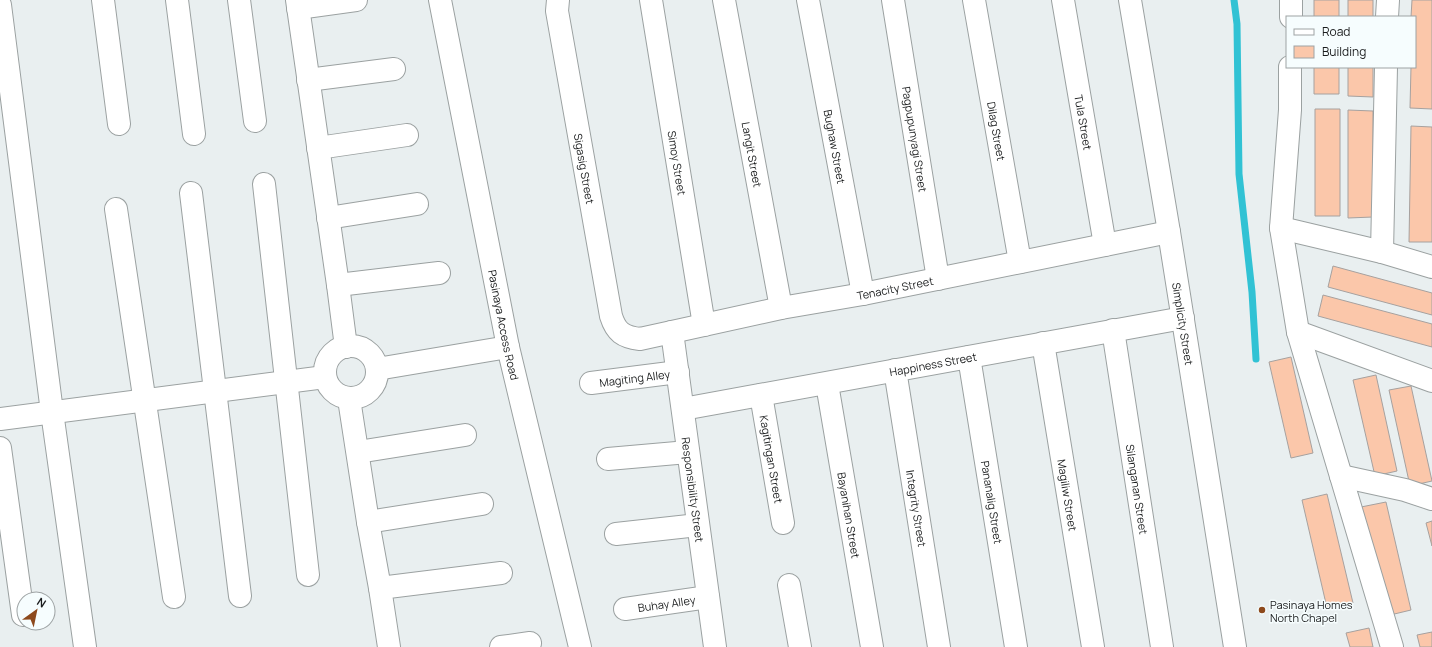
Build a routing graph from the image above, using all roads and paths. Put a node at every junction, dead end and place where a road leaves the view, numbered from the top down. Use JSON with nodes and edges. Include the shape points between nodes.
{"nodes":[{"id":1,"x":103,"y":0,"type":"edge"},
{"id":2,"x":177,"y":0,"type":"edge"},
{"id":3,"x":239,"y":0,"type":"edge"},
{"id":4,"x":356,"y":0,"type":"edge"},
{"id":5,"x":440,"y":0,"type":"edge"},
{"id":6,"x":558,"y":0,"type":"edge"},
{"id":7,"x":651,"y":0,"type":"edge"},
{"id":8,"x":724,"y":0,"type":"edge"},
{"id":9,"x":808,"y":0,"type":"edge"},
{"id":10,"x":893,"y":0,"type":"edge"},
{"id":11,"x":974,"y":0,"type":"edge"},
{"id":12,"x":1063,"y":0,"type":"edge"},
{"id":13,"x":1130,"y":0,"type":"edge"},
{"id":14,"x":1291,"y":0,"type":"edge"},
{"id":15,"x":1388,"y":0,"type":"edge"},
{"id":16,"x":297,"y":4,"type":"edge"},
{"id":17,"x":0,"y":5,"type":"edge"},
{"id":18,"x":1291,"y":16,"type":"edge"},
{"id":19,"x":1387,"y":16,"type":"edge"},
{"id":20,"x":1290,"y":68,"type":"edge"},
{"id":21,"x":1386,"y":68,"type":"edge"},
{"id":22,"x":394,"y":69,"type":"dead end"},
{"id":23,"x":308,"y":80,"type":"junction"},
{"id":24,"x":254,"y":121,"type":"dead end"},
{"id":25,"x":119,"y":124,"type":"dead end"},
{"id":26,"x":194,"y":134,"type":"dead end"},
{"id":27,"x":407,"y":135,"type":"dead end"},
{"id":28,"x":318,"y":148,"type":"junction"},
{"id":29,"x":264,"y":184,"type":"dead end"},
{"id":30,"x":191,"y":193,"type":"dead end"},
{"id":31,"x":417,"y":204,"type":"dead end"},
{"id":32,"x":116,"y":209,"type":"dead end"},
{"id":33,"x":328,"y":218,"type":"junction"},
{"id":34,"x":1281,"y":228,"type":"junction"},
{"id":35,"x":1169,"y":232,"type":"junction"},
{"id":36,"x":1105,"y":245,"type":"junction"},
{"id":37,"x":1382,"y":252,"type":"junction"},
{"id":38,"x":1020,"y":262,"type":"junction"},
{"id":39,"x":1432,"y":267,"type":"edge"},
{"id":40,"x":439,"y":273,"type":"dead end"},
{"id":41,"x":938,"y":278,"type":"junction"},
{"id":42,"x":338,"y":285,"type":"junction"},
{"id":43,"x":863,"y":294,"type":"junction"},
{"id":44,"x":781,"y":308,"type":"junction"},
{"id":45,"x":1183,"y":318,"type":"junction"},
{"id":46,"x":704,"y":325,"type":"junction"},
{"id":47,"x":1113,"y":330,"type":"junction"},
{"id":48,"x":672,"y":332,"type":"junction"},
{"id":49,"x":1298,"y":332,"type":"junction"},
{"id":50,"x":621,"y":334,"type":"joint"},
{"id":51,"x":1043,"y":343,"type":"junction"},
{"id":52,"x":346,"y":347,"type":"junction"},
{"id":53,"x":508,"y":348,"type":"junction"},
{"id":54,"x":969,"y":357,"type":"junction"},
{"id":55,"x":377,"y":369,"type":"junction"},
{"id":56,"x":895,"y":370,"type":"junction"},
{"id":57,"x":678,"y":372,"type":"junction"},
{"id":58,"x":325,"y":377,"type":"junction"},
{"id":59,"x":1432,"y":381,"type":"edge"},
{"id":60,"x":286,"y":382,"type":"junction"},
{"id":61,"x":591,"y":383,"type":"dead end"},
{"id":62,"x":827,"y":384,"type":"junction"},
{"id":63,"x":215,"y":391,"type":"junction"},
{"id":64,"x":761,"y":395,"type":"junction"},
{"id":65,"x":349,"y":399,"type":"junction"},
{"id":66,"x":145,"y":400,"type":"junction"},
{"id":67,"x":683,"y":409,"type":"junction"},
{"id":68,"x":52,"y":412,"type":"junction"},
{"id":69,"x":0,"y":419,"type":"edge"},
{"id":70,"x":465,"y":435,"type":"dead end"},
{"id":71,"x":0,"y":448,"type":"edge"},
{"id":72,"x":358,"y":452,"type":"junction"},
{"id":73,"x":688,"y":452,"type":"junction"},
{"id":74,"x":608,"y":459,"type":"dead end"},
{"id":75,"x":1341,"y":476,"type":"junction"},
{"id":76,"x":1432,"y":499,"type":"edge"},
{"id":77,"x":482,"y":504,"type":"dead end"},
{"id":78,"x":368,"y":522,"type":"junction"},
{"id":79,"x":783,"y":523,"type":"dead end"},
{"id":80,"x":698,"y":525,"type":"junction"},
{"id":81,"x":616,"y":534,"type":"dead end"},
{"id":82,"x":501,"y":573,"type":"dead end"},
{"id":83,"x":308,"y":576,"type":"dead end"},
{"id":84,"x":789,"y":585,"type":"dead end"},
{"id":85,"x":380,"y":588,"type":"junction"},
{"id":86,"x":20,"y":591,"type":"edge"},
{"id":87,"x":240,"y":596,"type":"dead end"},
{"id":88,"x":174,"y":597,"type":"dead end"},
{"id":89,"x":708,"y":597,"type":"junction"},
{"id":90,"x":625,"y":609,"type":"dead end"},
{"id":91,"x":530,"y":643,"type":"dead end"},
{"id":92,"x":84,"y":647,"type":"edge"},
{"id":93,"x":388,"y":647,"type":"edge"},
{"id":94,"x":501,"y":647,"type":"edge"},
{"id":95,"x":580,"y":647,"type":"edge"},
{"id":96,"x":715,"y":647,"type":"edge"},
{"id":97,"x":800,"y":647,"type":"edge"},
{"id":98,"x":872,"y":647,"type":"edge"},
{"id":99,"x":939,"y":647,"type":"edge"},
{"id":100,"x":1016,"y":647,"type":"edge"},
{"id":101,"x":1093,"y":647,"type":"edge"},
{"id":102,"x":1162,"y":647,"type":"edge"},
{"id":103,"x":1236,"y":647,"type":"edge"},
{"id":104,"x":1392,"y":647,"type":"edge"}],
"edges":[{"from":1,"to":25,"type":"street"},
{"from":2,"to":26,"type":"street"},
{"from":3,"to":24,"type":"street"},
{"from":4,"to":16,"type":"street"},
{"from":5,"to":53,"type":"street","name":"Pasinaya Access Road"},
{"from":6,"to":50,"type":"street","name":"Sigasig Street","via":[[557,11],[611,316]]},
{"from":7,"to":46,"type":"street","name":"Simoy Street"},
{"from":8,"to":44,"type":"street","name":"Langit Street"},
{"from":9,"to":43,"type":"street","name":"Bughaw Street"},
{"from":10,"to":41,"type":"street","name":"Pagpupunyagi Street"},
{"from":11,"to":38,"type":"street","name":"Dilag Street"},
{"from":12,"to":36,"type":"street","name":"Tula Street"},
{"from":13,"to":35,"type":"street","name":"Simplicity Street"},
{"from":14,"to":18,"type":"street"},
{"from":15,"to":19,"type":"street"},
{"from":16,"to":23,"type":"street"},
{"from":17,"to":68,"type":"street"},
{"from":20,"to":34,"type":"street","via":[[1290,110]]},
{"from":21,"to":37,"type":"street"},
{"from":22,"to":23,"type":"street"},
{"from":23,"to":28,"type":"street"},
{"from":27,"to":28,"type":"street"},
{"from":28,"to":33,"type":"street"},
{"from":29,"to":60,"type":"street"},
{"from":30,"to":63,"type":"street"},
{"from":31,"to":33,"type":"street"},
{"from":32,"to":66,"type":"street"},
{"from":33,"to":42,"type":"street"},
{"from":34,"to":37,"type":"street"},
{"from":34,"to":49,"type":"street"},
{"from":35,"to":36,"type":"street","name":"Tenacity Street"},
{"from":35,"to":45,"type":"street","name":"Simplicity Street"},
{"from":36,"to":38,"type":"street","name":"Tenacity Street"},
{"from":37,"to":39,"type":"street"},
{"from":38,"to":41,"type":"street","name":"Tenacity Street"},
{"from":40,"to":42,"type":"street"},
{"from":41,"to":43,"type":"street","name":"Tenacity Street"},
{"from":42,"to":52,"type":"street"},
{"from":43,"to":44,"type":"street","name":"Tenacity Street"},
{"from":44,"to":46,"type":"street","name":"Tenacity Street"},
{"from":45,"to":47,"type":"street","name":"Happiness Street"},
{"from":45,"to":103,"type":"street","name":"Simplicity Street"},
{"from":46,"to":48,"type":"street","name":"Tenacity Street"},
{"from":47,"to":51,"type":"street","name":"Happiness Street"},
{"from":47,"to":102,"type":"street","name":"Silanganan Street"},
{"from":48,"to":50,"type":"street","name":"Tenacity Street","via":[[640,339]]},
{"from":48,"to":57,"type":"street","name":"Responsibility Street"},
{"from":49,"to":59,"type":"street"},
{"from":49,"to":75,"type":"street"},
{"from":51,"to":54,"type":"street","name":"Happiness Street"},
{"from":51,"to":101,"type":"street","name":"Magiliw Street"},
{"from":52,"to":55,"type":"street","via":[[355,346],[363,349],[370,354]]},
{"from":52,"to":58,"type":"street","via":[[338,349],[329,358]]},
{"from":53,"to":55,"type":"street"},
{"from":53,"to":95,"type":"street","name":"Pasinaya Access Road"},
{"from":54,"to":56,"type":"street","name":"Happiness Street"},
{"from":54,"to":100,"type":"street","name":"Pananalig Street"},
{"from":55,"to":65,"type":"street","via":[[374,385],[368,392]]},
{"from":56,"to":62,"type":"street","name":"Happiness Street"},
{"from":56,"to":99,"type":"street","name":"Integrity Street"},
{"from":57,"to":61,"type":"street","name":"Magiting Alley"},
{"from":57,"to":67,"type":"street","name":"Responsibility Street"},
{"from":58,"to":60,"type":"street"},
{"from":58,"to":65,"type":"street","via":[[328,386],[335,393]]},
{"from":60,"to":63,"type":"street"},
{"from":60,"to":83,"type":"street"},
{"from":62,"to":64,"type":"street","name":"Happiness Street"},
{"from":62,"to":98,"type":"street","name":"Bayanihan Street"},
{"from":63,"to":66,"type":"street"},
{"from":63,"to":87,"type":"street"},
{"from":64,"to":67,"type":"street","name":"Happiness Street"},
{"from":64,"to":79,"type":"street","name":"Kagitingan Street"},
{"from":65,"to":72,"type":"street"},
{"from":66,"to":68,"type":"street"},
{"from":66,"to":88,"type":"street"},
{"from":67,"to":73,"type":"street","name":"Responsibility Street"},
{"from":68,"to":69,"type":"street"},
{"from":68,"to":92,"type":"street"},
{"from":70,"to":72,"type":"street"},
{"from":71,"to":86,"type":"street"},
{"from":72,"to":78,"type":"street"},
{"from":73,"to":74,"type":"street"},
{"from":73,"to":80,"type":"street","name":"Responsibility Street"},
{"from":75,"to":76,"type":"street","via":[[1405,490]]},
{"from":75,"to":104,"type":"street"},
{"from":77,"to":78,"type":"street"},
{"from":78,"to":85,"type":"street"},
{"from":80,"to":81,"type":"street"},
{"from":80,"to":89,"type":"street","name":"Responsibility Street"},
{"from":82,"to":85,"type":"street"},
{"from":84,"to":97,"type":"street"},
{"from":85,"to":93,"type":"street"},
{"from":89,"to":90,"type":"street","name":"Buhay Alley"},
{"from":89,"to":96,"type":"street","name":"Responsibility Street"},
{"from":91,"to":94,"type":"street"}]}
